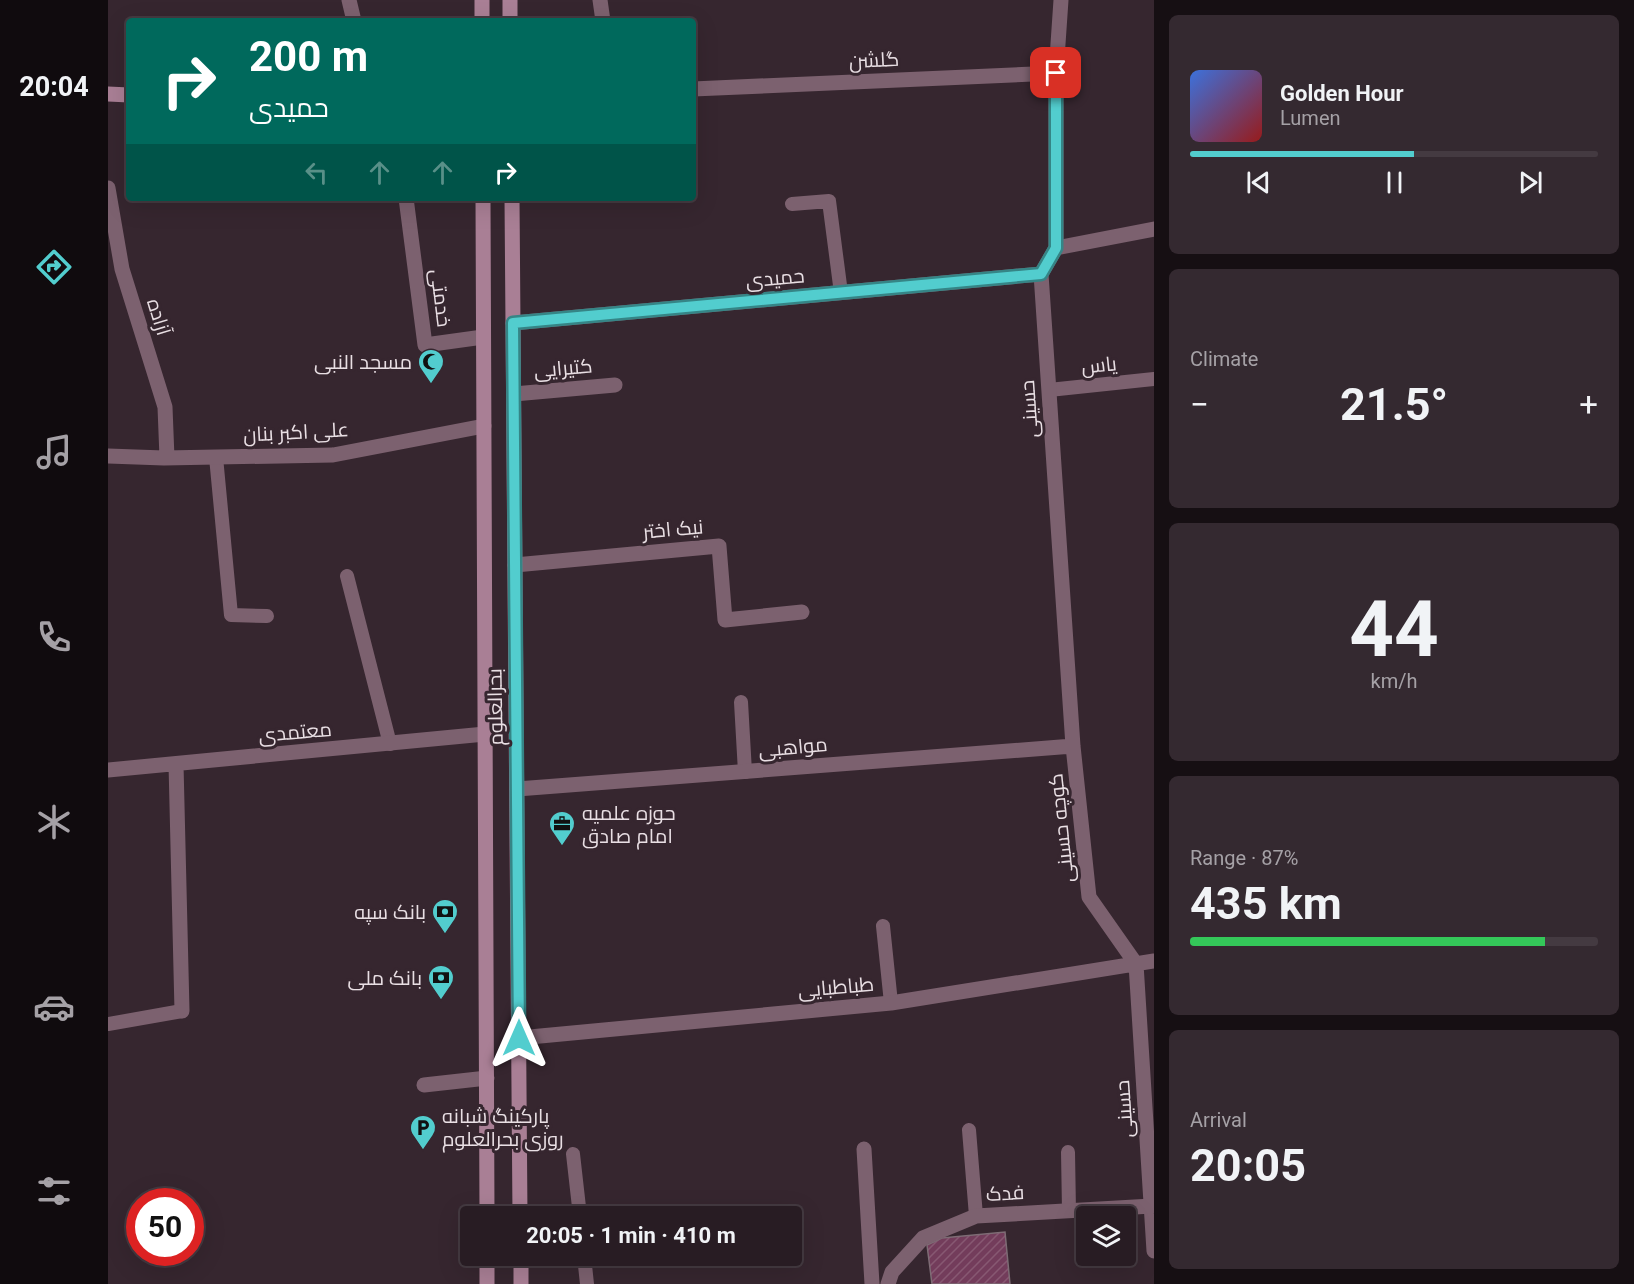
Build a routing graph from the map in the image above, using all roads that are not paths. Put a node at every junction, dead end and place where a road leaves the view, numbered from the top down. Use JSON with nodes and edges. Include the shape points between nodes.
{"nodes":[{"id":1,"x":349,"y":0,"type":"edge"},
{"id":2,"x":482,"y":0,"type":"edge"},
{"id":3,"x":510,"y":0,"type":"edge"},
{"id":4,"x":600,"y":0,"type":"edge"},
{"id":5,"x":1061,"y":0,"type":"edge"},
{"id":6,"x":353,"y":18,"type":"edge"},
{"id":7,"x":482,"y":18,"type":"edge"},
{"id":8,"x":510,"y":18,"type":"edge"},
{"id":9,"x":603,"y":18,"type":"edge"},
{"id":10,"x":1056,"y":73,"type":"junction"},
{"id":11,"x":696,"y":89,"type":"edge"},
{"id":12,"x":108,"y":94,"type":"edge"},
{"id":13,"x":126,"y":95,"type":"edge"},
{"id":14,"x":108,"y":188,"type":"edge"},
{"id":15,"x":406,"y":201,"type":"edge"},
{"id":16,"x":483,"y":201,"type":"edge"},
{"id":17,"x":512,"y":201,"type":"edge"},
{"id":18,"x":792,"y":204,"type":"dead end"},
{"id":19,"x":1154,"y":229,"type":"edge"},
{"id":20,"x":1056,"y":248,"type":"junction"},
{"id":21,"x":1041,"y":274,"type":"junction"},
{"id":22,"x":840,"y":293,"type":"junction"},
{"id":23,"x":513,"y":323,"type":"junction"},
{"id":24,"x":483,"y":337,"type":"junction"},
{"id":25,"x":1154,"y":379,"type":"edge"},
{"id":26,"x":615,"y":385,"type":"dead end"},
{"id":27,"x":1049,"y":390,"type":"junction"},
{"id":28,"x":514,"y":394,"type":"junction"},
{"id":29,"x":484,"y":426,"type":"junction"},
{"id":30,"x":108,"y":456,"type":"edge"},
{"id":31,"x":216,"y":457,"type":"junction"},
{"id":32,"x":167,"y":458,"type":"junction"},
{"id":33,"x":515,"y":565,"type":"junction"},
{"id":34,"x":348,"y":576,"type":"dead end"},
{"id":35,"x":802,"y":612,"type":"dead end"},
{"id":36,"x":267,"y":616,"type":"dead end"},
{"id":37,"x":741,"y":702,"type":"dead end"},
{"id":38,"x":485,"y":734,"type":"junction"},
{"id":39,"x":390,"y":744,"type":"junction"},
{"id":40,"x":1073,"y":746,"type":"junction"},
{"id":41,"x":176,"y":764,"type":"junction"},
{"id":42,"x":108,"y":770,"type":"edge"},
{"id":43,"x":745,"y":772,"type":"junction"},
{"id":44,"x":517,"y":789,"type":"junction"},
{"id":45,"x":883,"y":926,"type":"dead end"},
{"id":46,"x":1154,"y":961,"type":"edge"},
{"id":47,"x":1136,"y":964,"type":"junction"},
{"id":48,"x":891,"y":1003,"type":"junction"},
{"id":49,"x":182,"y":1011,"type":"joint"},
{"id":50,"x":108,"y":1024,"type":"edge"},
{"id":51,"x":519,"y":1038,"type":"junction"},
{"id":52,"x":487,"y":1077,"type":"junction"},
{"id":53,"x":424,"y":1085,"type":"dead end"},
{"id":54,"x":969,"y":1130,"type":"dead end"},
{"id":55,"x":864,"y":1149,"type":"dead end"},
{"id":56,"x":1068,"y":1152,"type":"dead end"},
{"id":57,"x":573,"y":1154,"type":"dead end"},
{"id":58,"x":1151,"y":1155,"type":"edge"},
{"id":59,"x":487,"y":1206,"type":"edge"},
{"id":60,"x":520,"y":1206,"type":"edge"},
{"id":61,"x":579,"y":1206,"type":"edge"},
{"id":62,"x":1152,"y":1206,"type":"junction"},
{"id":63,"x":1069,"y":1211,"type":"junction"},
{"id":64,"x":976,"y":1216,"type":"junction"},
{"id":65,"x":1154,"y":1251,"type":"edge"},
{"id":66,"x":487,"y":1266,"type":"edge"},
{"id":67,"x":520,"y":1266,"type":"edge"},
{"id":68,"x":585,"y":1266,"type":"edge"},
{"id":69,"x":487,"y":1284,"type":"edge"},
{"id":70,"x":521,"y":1284,"type":"edge"},
{"id":71,"x":586,"y":1284,"type":"edge"},
{"id":72,"x":872,"y":1284,"type":"edge"},
{"id":73,"x":888,"y":1284,"type":"edge"}],
"edges":[{"from":1,"to":6,"type":"street"},
{"from":2,"to":7,"type":"main road"},
{"from":3,"to":8,"type":"main road"},
{"from":4,"to":9,"type":"street"},
{"from":5,"to":10,"type":"street"},
{"from":10,"to":11,"type":"street","name":"گلشن"},
{"from":10,"to":20,"type":"street"},
{"from":12,"to":13,"type":"main road"},
{"from":14,"to":32,"type":"street","name":"آزاده","via":[[122,269],[165,407]]},
{"from":15,"to":24,"type":"street","name":"خدمتی","via":[[426,345]]},
{"from":16,"to":24,"type":"main road","name":"بحرالعلوم"},
{"from":17,"to":23,"type":"main road","name":"بحرالعلوم"},
{"from":18,"to":22,"type":"lane","via":[[829,201]]},
{"from":19,"to":20,"type":"street"},
{"from":20,"to":21,"type":"street"},
{"from":21,"to":22,"type":"street","name":"حمیدی"},
{"from":21,"to":27,"type":"street","name":"حسینی"},
{"from":22,"to":23,"type":"street","name":"حمیدی"},
{"from":23,"to":28,"type":"main road","name":"بحرالعلوم"},
{"from":24,"to":29,"type":"main road","name":"بحرالعلوم"},
{"from":25,"to":27,"type":"lane","name":"یاس"},
{"from":26,"to":28,"type":"street","name":"کتیرایی"},
{"from":27,"to":40,"type":"street","name":"حسینی"},
{"from":28,"to":33,"type":"main road","name":"بحرالعلوم"},
{"from":29,"to":31,"type":"street","name":"علی اکبر بنان","via":[[333,455]]},
{"from":29,"to":38,"type":"main road","name":"بحرالعلوم"},
{"from":30,"to":32,"type":"street","name":"علی اکبر بنان"},
{"from":31,"to":32,"type":"street","name":"علی اکبر بنان"},
{"from":31,"to":36,"type":"lane","via":[[231,615]]},
{"from":33,"to":35,"type":"street","name":"نیک اختر","via":[[719,546],[725,620]]},
{"from":33,"to":44,"type":"main road","name":"بحرالعلوم"},
{"from":34,"to":39,"type":"lane"},
{"from":37,"to":43,"type":"lane"},
{"from":38,"to":39,"type":"street","name":"معتمدی"},
{"from":38,"to":52,"type":"main road","name":"بحرالعلوم"},
{"from":39,"to":41,"type":"street","name":"معتمدی"},
{"from":40,"to":43,"type":"street","name":"مواهبی"},
{"from":40,"to":47,"type":"street","name":"کوچه حسینی","via":[[1089,897]]},
{"from":41,"to":42,"type":"street","name":"معتمدی"},
{"from":41,"to":49,"type":"street"},
{"from":43,"to":44,"type":"street","name":"مواهبی"},
{"from":44,"to":51,"type":"main road","name":"بحرالعلوم"},
{"from":45,"to":48,"type":"lane"},
{"from":46,"to":47,"type":"street","name":"طباطبایی"},
{"from":47,"to":48,"type":"street","name":"طباطبایی"},
{"from":47,"to":58,"type":"street","name":"حسینی"},
{"from":48,"to":51,"type":"street","name":"طباطبایی"},
{"from":49,"to":50,"type":"lane"},
{"from":51,"to":60,"type":"main road","name":"بحرالعلوم"},
{"from":52,"to":53,"type":"street"},
{"from":52,"to":59,"type":"main road","name":"بحرالعلوم"},
{"from":54,"to":64,"type":"lane"},
{"from":55,"to":72,"type":"street"},
{"from":56,"to":63,"type":"lane"},
{"from":57,"to":61,"type":"lane"},
{"from":58,"to":62,"type":"street","name":"حسینی"},
{"from":62,"to":63,"type":"street","name":"فدک"},
{"from":62,"to":65,"type":"street","name":"حسینی"},
{"from":63,"to":64,"type":"street","name":"فدک"},
{"from":64,"to":73,"type":"street","name":"فدک","via":[[923,1238],[892,1272]]},
{"from":66,"to":69,"type":"main road"},
{"from":67,"to":70,"type":"main road"},
{"from":68,"to":71,"type":"lane"}]}
